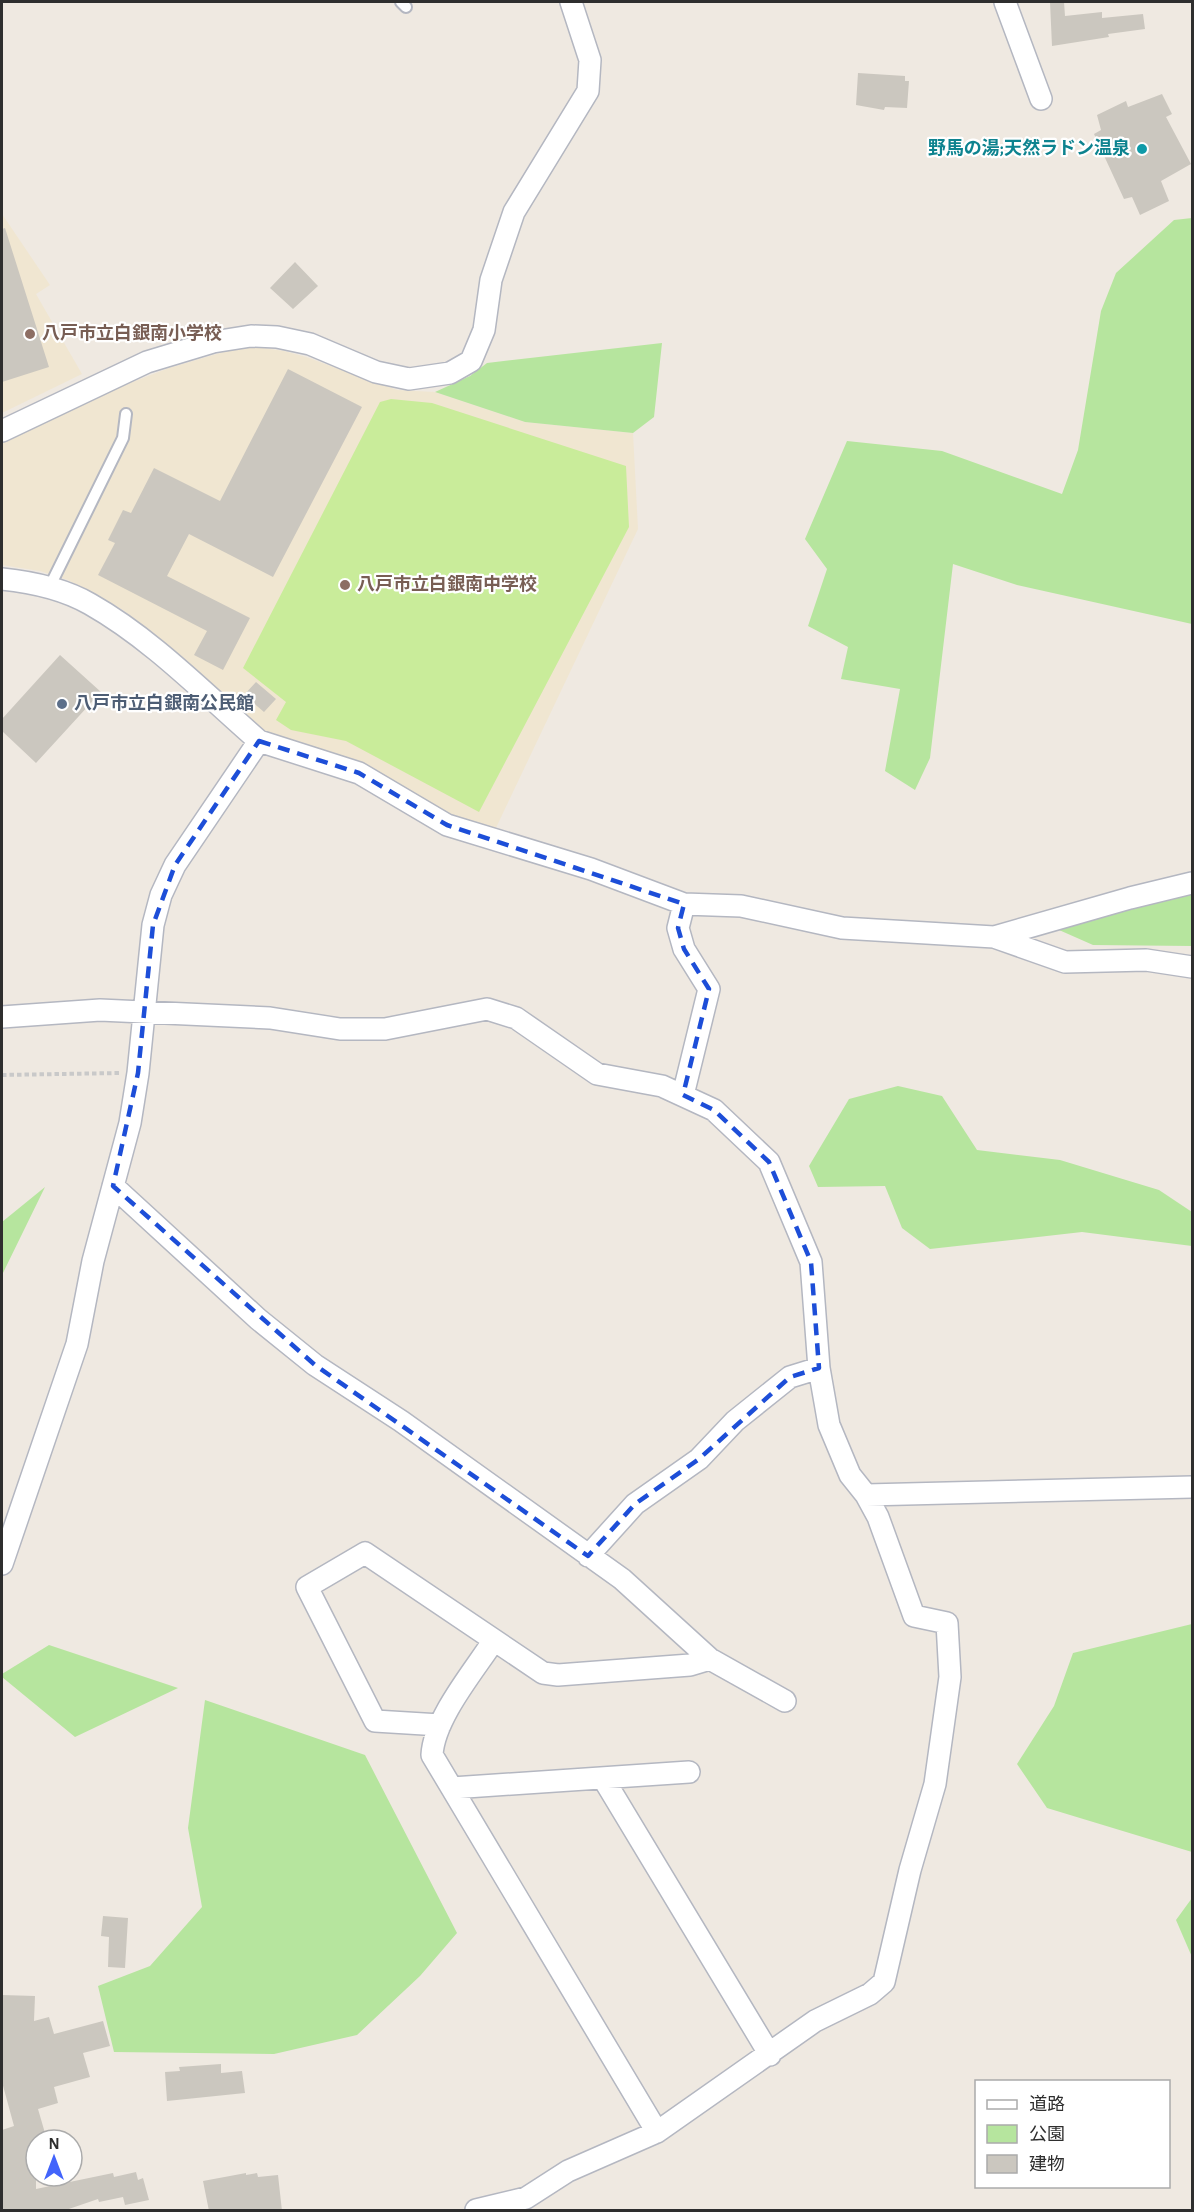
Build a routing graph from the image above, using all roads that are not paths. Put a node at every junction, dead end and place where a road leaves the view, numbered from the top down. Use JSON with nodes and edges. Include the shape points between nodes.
{"nodes":[{"id":1,"x":571,"y":2,"type":"edge"},
{"id":2,"x":1005,"y":2,"type":"edge"},
{"id":3,"x":1041,"y":99,"type":"dead end"},
{"id":4,"x":126,"y":414,"type":"dead end"},
{"id":5,"x":2,"y":431,"type":"edge"},
{"id":6,"x":2,"y":579,"type":"edge"},
{"id":7,"x":50,"y":588,"type":"junction"},
{"id":8,"x":259,"y":741,"type":"junction"},
{"id":9,"x":1192,"y":882,"type":"edge"},
{"id":10,"x":684,"y":904,"type":"junction"},
{"id":11,"x":994,"y":937,"type":"junction"},
{"id":12,"x":1192,"y":967,"type":"edge"},
{"id":13,"x":143,"y":1014,"type":"junction"},
{"id":14,"x":2,"y":1017,"type":"edge"},
{"id":15,"x":683,"y":1095,"type":"junction"},
{"id":16,"x":113,"y":1186,"type":"junction"},
{"id":17,"x":819,"y":1368,"type":"junction"},
{"id":18,"x":1192,"y":1486,"type":"edge"},
{"id":19,"x":866,"y":1495,"type":"junction"},
{"id":20,"x":588,"y":1556,"type":"junction"},
{"id":21,"x":2,"y":1564,"type":"edge"},
{"id":22,"x":494,"y":1640,"type":"junction"},
{"id":23,"x":711,"y":1659,"type":"junction"},
{"id":24,"x":785,"y":1701,"type":"dead end"},
{"id":25,"x":440,"y":1725,"type":"junction"},
{"id":26,"x":689,"y":1772,"type":"dead end"},
{"id":27,"x":603,"y":1778,"type":"junction"},
{"id":28,"x":452,"y":1788,"type":"junction"},
{"id":29,"x":770,"y":2055,"type":"junction"},
{"id":30,"x":657,"y":2132,"type":"junction"},
{"id":31,"x":476,"y":2211,"type":"edge"}],
"edges":[{"from":1,"to":5,"type":"street","via":[[590,60],[588,91],[514,212],[491,280],[484,330],[471,361],[450,373],[409,380],[376,372],[310,344],[251,336],[213,342],[147,362]]},
{"from":2,"to":3,"type":"street"},
{"from":4,"to":7,"type":"lane","via":[[123,438]]},
{"from":6,"to":7,"type":"street"},
{"from":7,"to":8,"type":"street","via":[[89,603],[136,635]]},
{"from":8,"to":10,"type":"street","via":[[359,773],[447,825],[591,869]]},
{"from":8,"to":13,"type":"street","via":[[175,865],[161,895],[153,925]]},
{"from":9,"to":11,"type":"street"},
{"from":10,"to":11,"type":"street","via":[[741,906],[842,928]]},
{"from":10,"to":15,"type":"street","via":[[678,928],[684,949],[709,989]]},
{"from":11,"to":12,"type":"street","via":[[1065,962],[1146,960]]},
{"from":13,"to":14,"type":"street","via":[[100,1010]]},
{"from":13,"to":15,"type":"street","via":[[270,1018],[340,1029],[385,1029],[487,1009],[516,1018],[597,1074],[662,1086]]},
{"from":13,"to":16,"type":"street","via":[[130,1123]]},
{"from":15,"to":17,"type":"street","via":[[714,1110],[769,1162],[811,1262]]},
{"from":16,"to":20,"type":"street","via":[[258,1319],[315,1365],[401,1421]]},
{"from":16,"to":21,"type":"street","via":[[77,1344]]},
{"from":17,"to":19,"type":"street","via":[[829,1425],[850,1475]]},
{"from":17,"to":20,"type":"street","via":[[790,1377],[735,1421],[699,1459],[635,1504]]},
{"from":18,"to":19,"type":"street"},
{"from":19,"to":29,"type":"street","via":[[878,1517],[914,1616],[947,1623],[950,1677],[935,1784],[884,1982],[870,1994],[815,2021]]},
{"from":20,"to":23,"type":"street","via":[[622,1579]]},
{"from":22,"to":23,"type":"street","via":[[543,1673],[558,1675],[690,1665]]},
{"from":22,"to":25,"type":"street"},
{"from":22,"to":25,"type":"street","via":[[365,1553],[307,1587],[375,1721]]},
{"from":23,"to":24,"type":"street"},
{"from":25,"to":28,"type":"street","via":[[432,1755]]},
{"from":26,"to":27,"type":"street"},
{"from":27,"to":28,"type":"street"},
{"from":27,"to":29,"type":"street"},
{"from":28,"to":30,"type":"street"},
{"from":29,"to":30,"type":"street"},
{"from":30,"to":31,"type":"street","via":[[568,2171],[526,2198]]}]}
